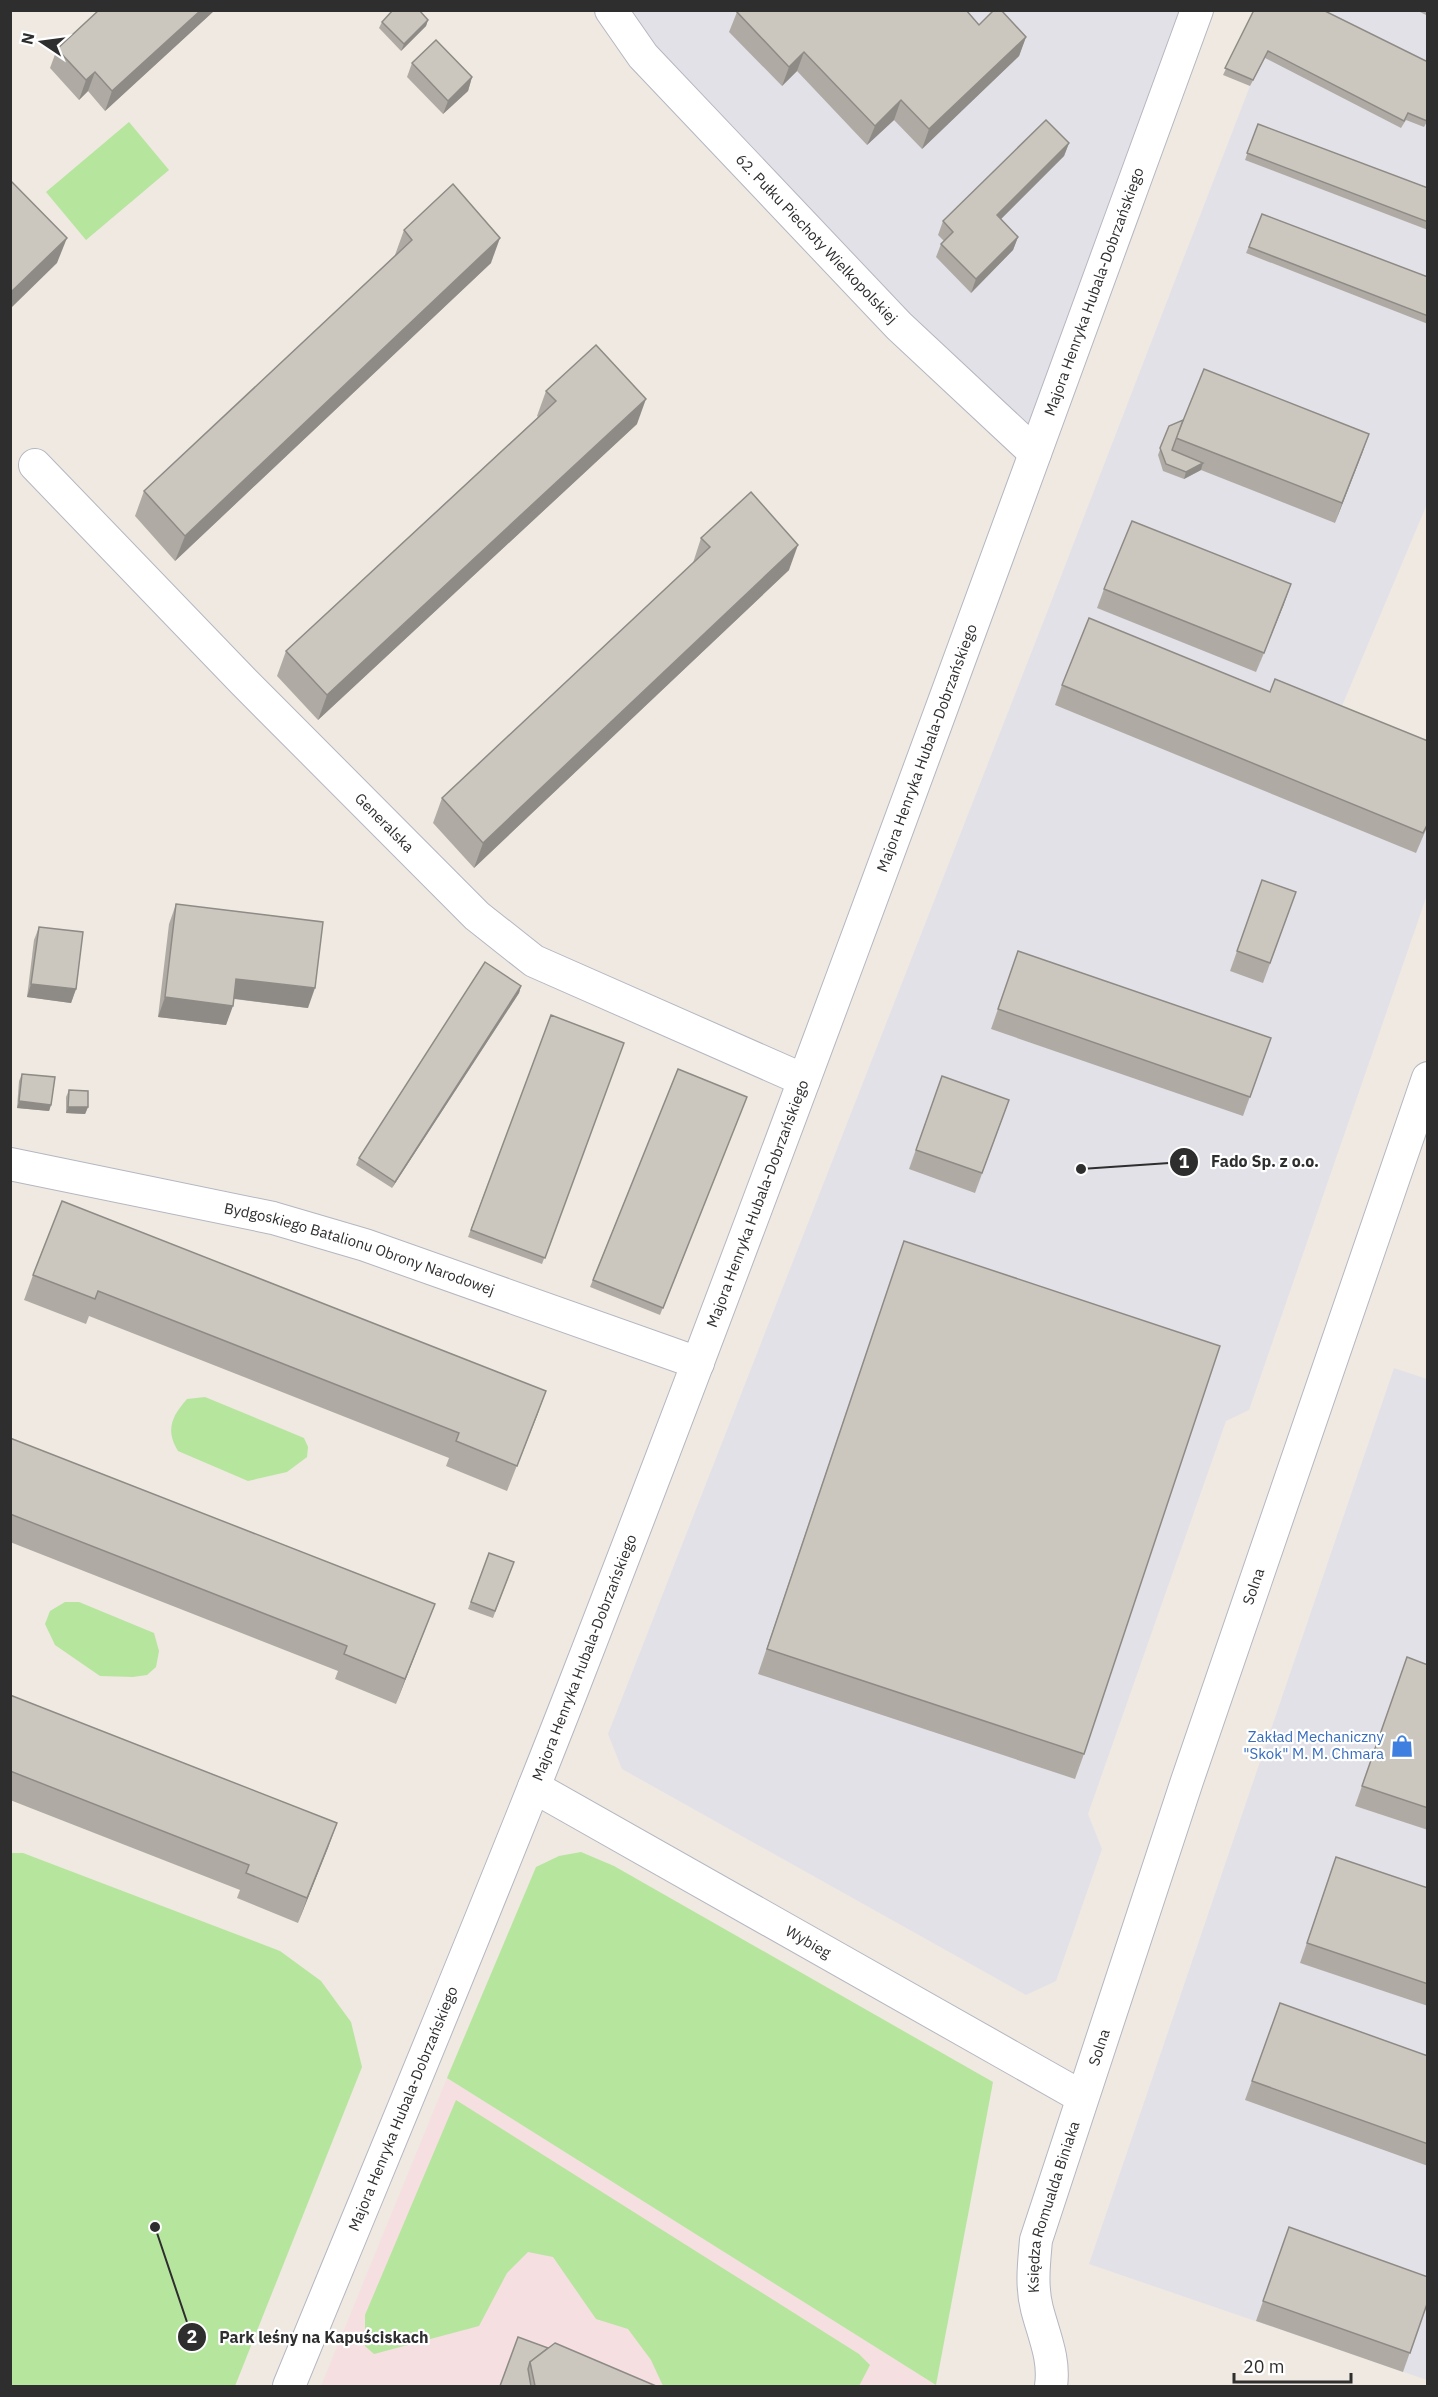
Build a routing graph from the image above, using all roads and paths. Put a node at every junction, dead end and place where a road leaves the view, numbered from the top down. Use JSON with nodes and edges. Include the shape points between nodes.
{"nodes":[{"id":1,"x":611,"y":10,"type":"edge"},
{"id":2,"x":1197,"y":10,"type":"edge"},
{"id":3,"x":1035,"y":453,"type":"junction"},
{"id":4,"x":35,"y":465,"type":"dead end"},
{"id":5,"x":1428,"y":1078,"type":"edge"},
{"id":6,"x":804,"y":1080,"type":"junction"},
{"id":7,"x":10,"y":1164,"type":"edge"},
{"id":8,"x":698,"y":1363,"type":"junction"},
{"id":9,"x":534,"y":1787,"type":"junction"},
{"id":10,"x":1082,"y":2097,"type":"junction"},
{"id":11,"x":289,"y":2386,"type":"edge"},
{"id":12,"x":1051,"y":2386,"type":"edge"}],
"edges":[{"from":1,"to":3,"type":"street","name":"62. Pułku Piechoty Wielkopolskiej","via":[[643,56],[883,310]]},
{"from":2,"to":3,"type":"street","name":"Majora Henryka Hubala-Dobrzańskiego"},
{"from":3,"to":6,"type":"street","name":"Majora Henryka Hubala-Dobrzańskiego"},
{"from":4,"to":6,"type":"street","name":"Generalska","via":[[477,915],[534,961]]},
{"from":5,"to":10,"type":"street","name":"Solna"},
{"from":6,"to":8,"type":"street","name":"Majora Henryka Hubala-Dobrzańskiego"},
{"from":7,"to":8,"type":"street","name":"Bydgoskiego Batalionu Obrony Narodowej","via":[[273,1218],[365,1245]]},
{"from":8,"to":9,"type":"street","name":"Majora Henryka Hubala-Dobrzańskiego"},
{"from":9,"to":10,"type":"street","name":"Wybieg"},
{"from":9,"to":11,"type":"street","name":"Majora Henryka Hubala-Dobrzańskiego"},
{"from":10,"to":12,"type":"street","name":"Księdza Romualda Biniaka","via":[[1036,2240],[1032,2275],[1037,2308],[1048,2339]]}]}
